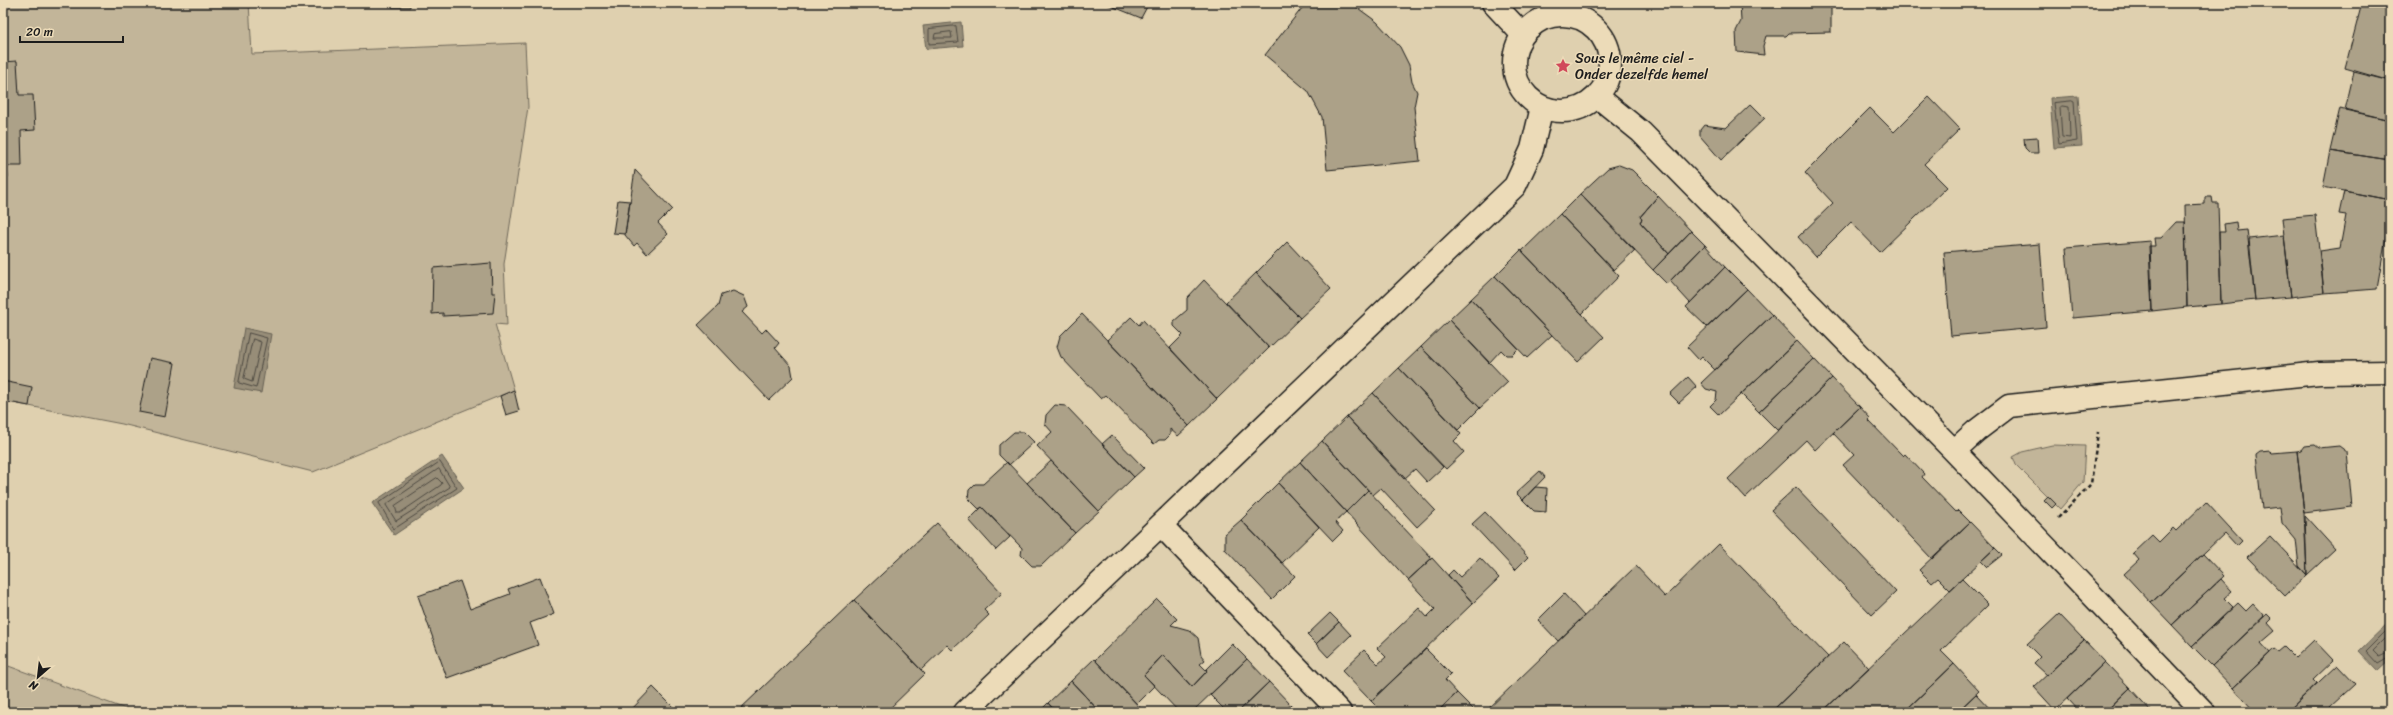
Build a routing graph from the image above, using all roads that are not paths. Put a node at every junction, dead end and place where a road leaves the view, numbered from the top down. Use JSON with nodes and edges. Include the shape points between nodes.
{"nodes":[{"id":1,"x":1493,"y":3,"type":"edge"},
{"id":2,"x":1578,"y":10,"type":"edge"},
{"id":3,"x":1523,"y":35,"type":"junction"},
{"id":4,"x":1598,"y":97,"type":"junction"},
{"id":5,"x":1542,"y":108,"type":"junction"},
{"id":6,"x":2390,"y":372,"type":"edge"},
{"id":7,"x":1954,"y":451,"type":"junction"},
{"id":8,"x":1161,"y":525,"type":"junction"},
{"id":9,"x":965,"y":712,"type":"edge"},
{"id":10,"x":1340,"y":712,"type":"edge"},
{"id":11,"x":2204,"y":712,"type":"edge"}],
"edges":[{"from":1,"to":3,"type":"street"},
{"from":2,"to":3,"type":"street","via":[[1547,18]]},
{"from":2,"to":4,"type":"street","via":[[1602,36],[1609,50],[1610,72],[1607,83]]},
{"from":3,"to":5,"type":"street","via":[[1516,52],[1514,70],[1524,92]]},
{"from":4,"to":5,"type":"street","via":[[1586,106],[1572,111]]},
{"from":4,"to":7,"type":"street","via":[[1641,132]]},
{"from":5,"to":8,"type":"street","via":[[1532,149],[1515,186]]},
{"from":6,"to":7,"type":"street","via":[[2319,373],[2009,406]]},
{"from":7,"to":11,"type":"street"},
{"from":8,"to":9,"type":"street"},
{"from":8,"to":10,"type":"street"}]}
